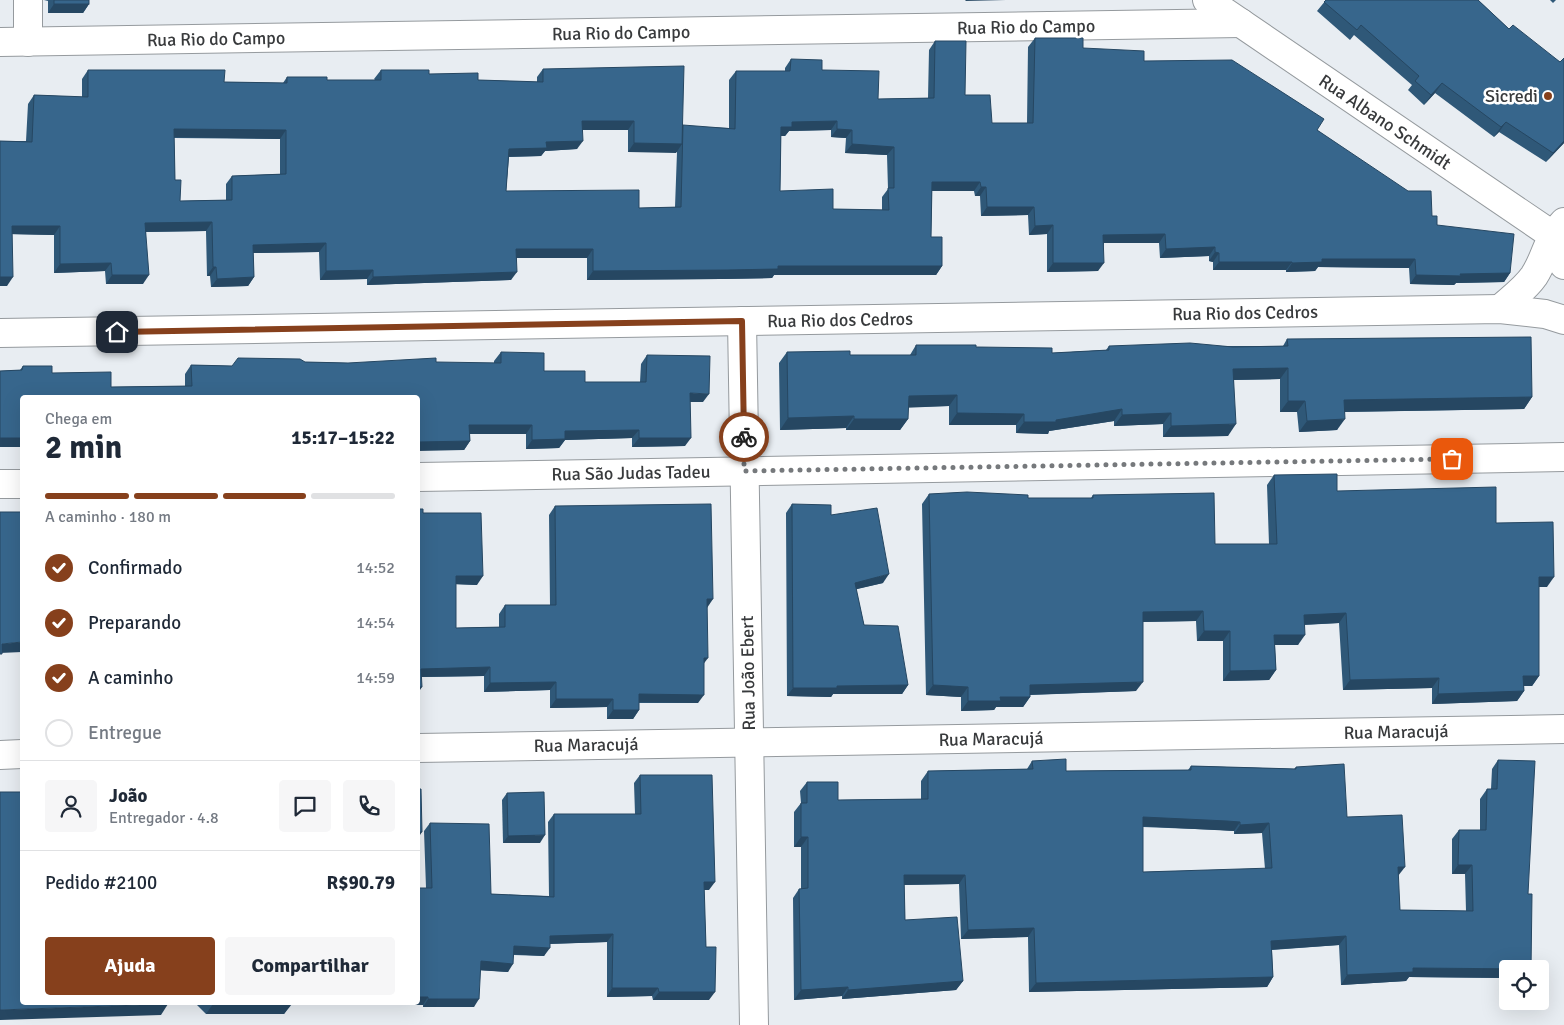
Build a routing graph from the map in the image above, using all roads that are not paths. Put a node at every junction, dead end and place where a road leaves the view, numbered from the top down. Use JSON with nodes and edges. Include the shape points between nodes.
{"nodes":[{"id":1,"x":28,"y":0,"type":"edge"},
{"id":2,"x":1207,"y":0,"type":"edge"},
{"id":3,"x":1241,"y":23,"type":"junction"},
{"id":4,"x":0,"y":42,"type":"edge"},
{"id":5,"x":28,"y":42,"type":"junction"},
{"id":6,"x":1560,"y":233,"type":"edge"},
{"id":7,"x":1564,"y":265,"type":"edge"},
{"id":8,"x":1500,"y":309,"type":"junction"},
{"id":9,"x":1564,"y":320,"type":"edge"},
{"id":10,"x":742,"y":321,"type":"junction"},
{"id":11,"x":0,"y":334,"type":"edge"},
{"id":12,"x":1564,"y":457,"type":"edge"},
{"id":13,"x":744,"y":471,"type":"junction"},
{"id":14,"x":420,"y":477,"type":"edge"},
{"id":15,"x":0,"y":484,"type":"edge"},
{"id":16,"x":20,"y":484,"type":"edge"},
{"id":17,"x":1564,"y":729,"type":"edge"},
{"id":18,"x":750,"y":743,"type":"junction"},
{"id":19,"x":420,"y":748,"type":"edge"},
{"id":20,"x":20,"y":754,"type":"edge"},
{"id":21,"x":0,"y":755,"type":"edge"},
{"id":22,"x":754,"y":1025,"type":"edge"}],
"edges":[{"from":1,"to":5,"type":"street"},
{"from":2,"to":3,"type":"street","name":"Rua Albano Schmidt"},
{"from":3,"to":5,"type":"street","name":"Rua Rio do Campo"},
{"from":3,"to":6,"type":"street","name":"Rua Albano Schmidt"},
{"from":4,"to":5,"type":"street","name":"Rua Rio do Campo"},
{"from":6,"to":7,"type":"street"},
{"from":6,"to":8,"type":"street","via":[[1533,278]]},
{"from":8,"to":9,"type":"street","name":"Rua Rio dos Cedros","via":[[1545,314]]},
{"from":8,"to":10,"type":"street","name":"Rua Rio dos Cedros"},
{"from":10,"to":11,"type":"street","name":"Rua Rio dos Cedros"},
{"from":10,"to":13,"type":"street","name":"Rua João Ebert"},
{"from":12,"to":13,"type":"street","name":"Rua São Judas Tadeu"},
{"from":13,"to":14,"type":"street","name":"Rua São Judas Tadeu"},
{"from":13,"to":18,"type":"street","name":"Rua João Ebert"},
{"from":15,"to":16,"type":"street"},
{"from":17,"to":18,"type":"street","name":"Rua Maracujá"},
{"from":18,"to":19,"type":"street","name":"Rua Maracujá"},
{"from":18,"to":22,"type":"street","name":"Rua João Ebert"},
{"from":20,"to":21,"type":"street"}]}
